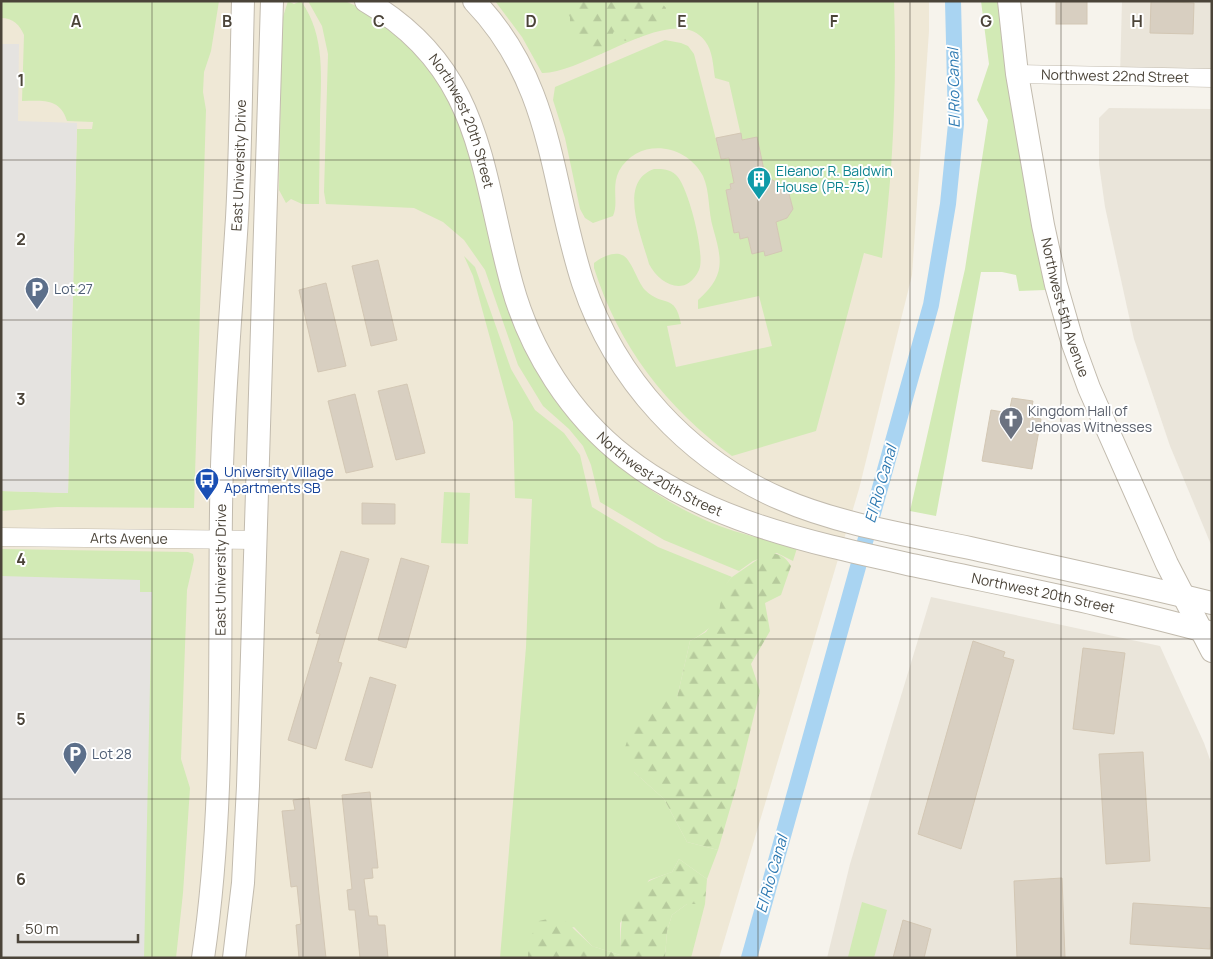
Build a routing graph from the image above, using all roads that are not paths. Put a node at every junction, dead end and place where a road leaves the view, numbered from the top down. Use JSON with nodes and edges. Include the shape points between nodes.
{"nodes":[{"id":1,"x":243,"y":1,"type":"edge"},
{"id":2,"x":272,"y":1,"type":"edge"},
{"id":3,"x":366,"y":1,"type":"edge"},
{"id":4,"x":474,"y":1,"type":"edge"},
{"id":5,"x":1009,"y":1,"type":"edge"},
{"id":6,"x":1017,"y":74,"type":"junction"},
{"id":7,"x":1212,"y":78,"type":"edge"},
{"id":8,"x":1,"y":538,"type":"edge"},
{"id":9,"x":221,"y":539,"type":"junction"},
{"id":10,"x":256,"y":540,"type":"junction"},
{"id":11,"x":940,"y":542,"type":"junction"},
{"id":12,"x":934,"y":570,"type":"junction"},
{"id":13,"x":1183,"y":596,"type":"junction"},
{"id":14,"x":1212,"y":603,"type":"edge"},
{"id":15,"x":1206,"y":631,"type":"edge"},
{"id":16,"x":1212,"y":650,"type":"edge"},
{"id":17,"x":203,"y":958,"type":"edge"},
{"id":18,"x":234,"y":958,"type":"edge"}],
"edges":[{"from":1,"to":9,"type":"street","name":"East University Drive"},
{"from":2,"to":10,"type":"street","name":"East University Drive"},
{"from":3,"to":12,"type":"street","name":"Northwest 20th Street","via":[[402,26],[424,47],[460,98],[476,136],[512,286],[523,316],[548,369],[602,436],[626,458],[674,491],[728,516]]},
{"from":4,"to":11,"type":"street","name":"Northwest 20th Street","via":[[512,50],[534,94],[548,136],[583,281],[605,335],[641,391],[684,437],[730,472],[783,500]]},
{"from":5,"to":6,"type":"street","name":"Northwest 5th Avenue"},
{"from":6,"to":7,"type":"street","name":"Northwest 22nd Street"},
{"from":6,"to":13,"type":"street","name":"Northwest 5th Avenue","via":[[1045,235],[1073,344],[1089,388]]},
{"from":8,"to":9,"type":"street","name":"Arts Avenue"},
{"from":9,"to":10,"type":"street","name":"Arts Avenue"},
{"from":9,"to":17,"type":"street","name":"East University Drive","via":[[216,822]]},
{"from":10,"to":18,"type":"street","name":"East University Drive","via":[[243,883]]},
{"from":11,"to":12,"type":"street"},
{"from":11,"to":13,"type":"street","name":"Northwest 20th Street"},
{"from":12,"to":15,"type":"street","name":"Northwest 20th Street"},
{"from":13,"to":14,"type":"street","name":"Northwest 20th Street"},
{"from":13,"to":15,"type":"street","name":"Northwest 5th Avenue"},
{"from":15,"to":16,"type":"street","name":"Northwest 5th Avenue"}]}
